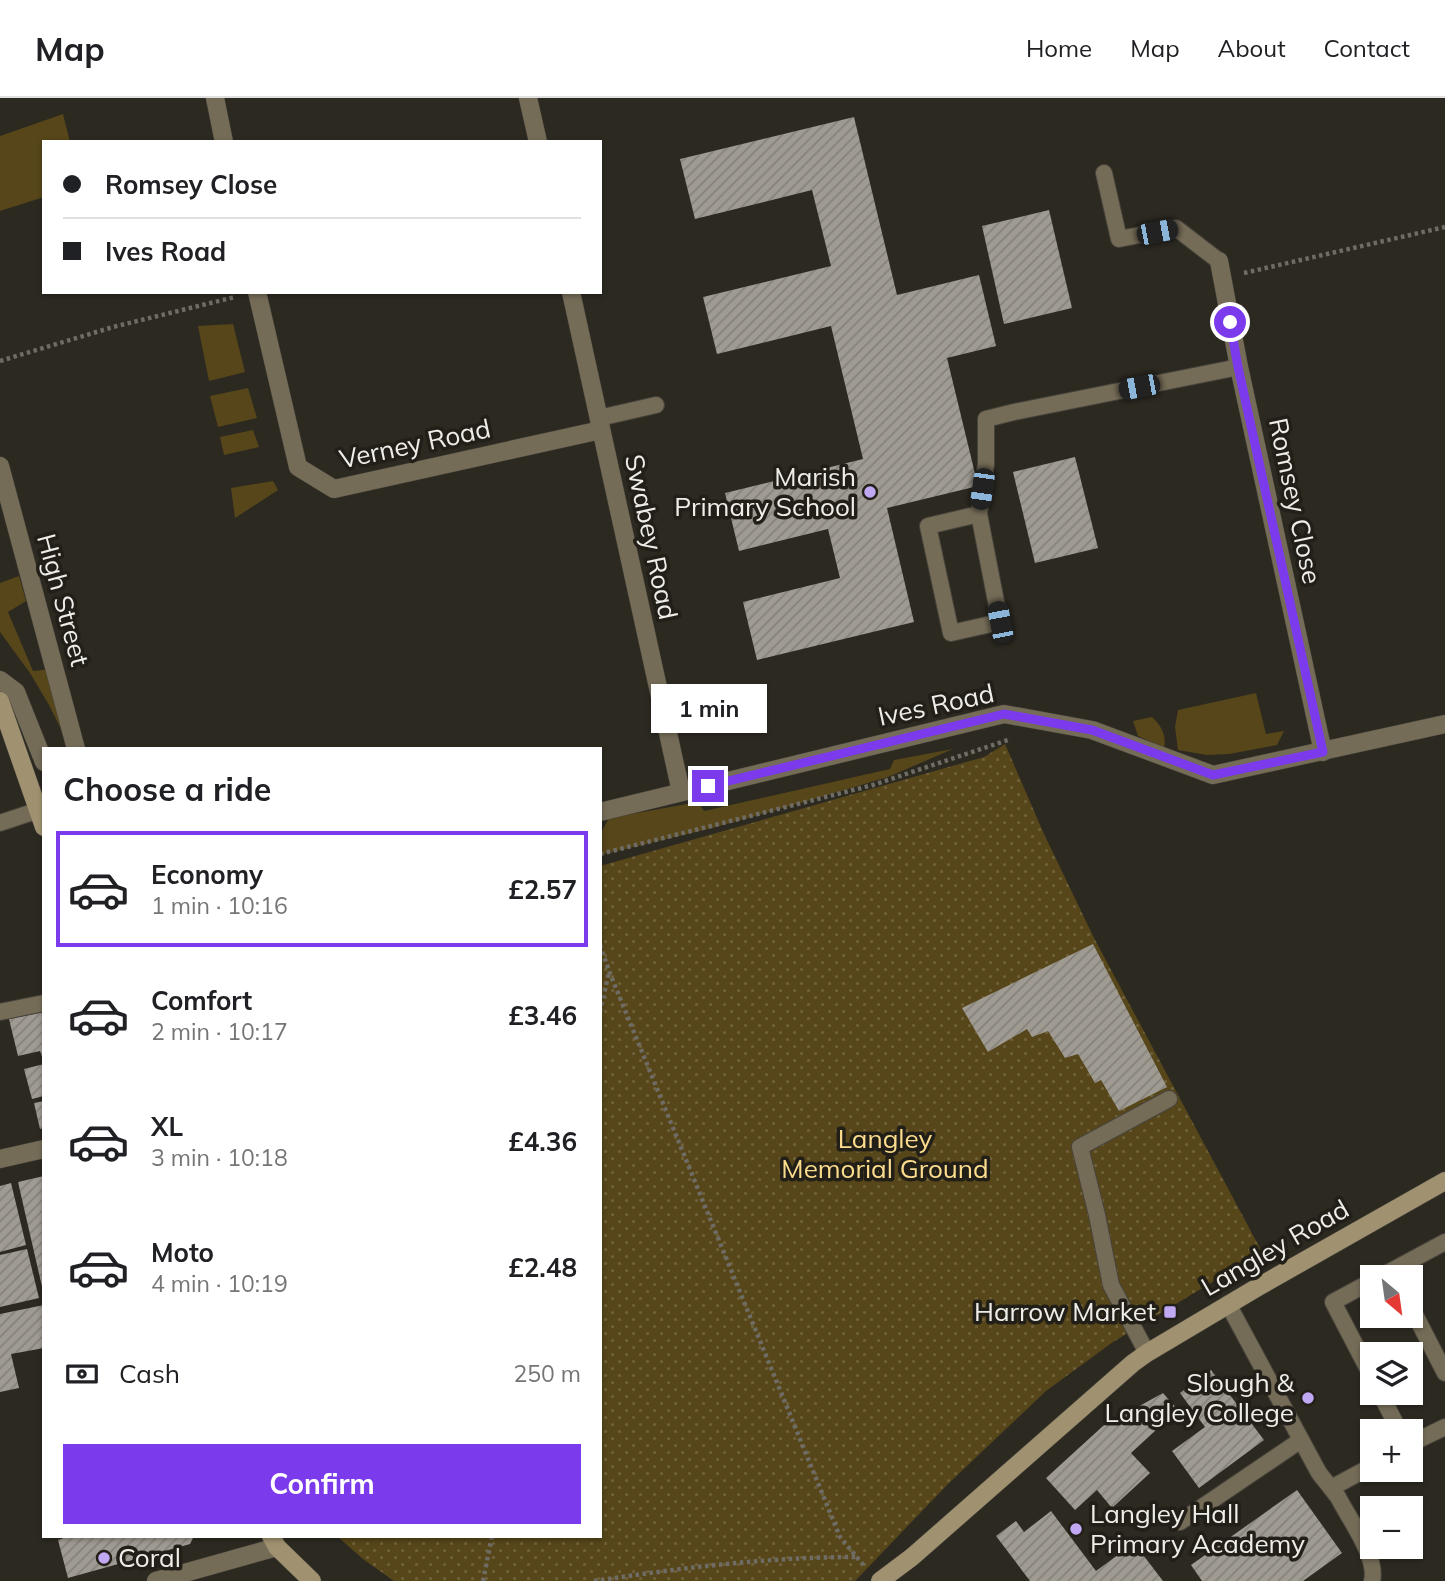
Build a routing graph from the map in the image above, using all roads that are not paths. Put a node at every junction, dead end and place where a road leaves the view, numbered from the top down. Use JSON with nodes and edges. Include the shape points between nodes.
{"nodes":[{"id":1,"x":215,"y":98,"type":"edge"},
{"id":2,"x":528,"y":98,"type":"edge"},
{"id":3,"x":224,"y":140,"type":"edge"},
{"id":4,"x":538,"y":140,"type":"edge"},
{"id":5,"x":1104,"y":173,"type":"dead end"},
{"id":6,"x":1221,"y":269,"type":"joint"},
{"id":7,"x":250,"y":294,"type":"edge"},
{"id":8,"x":571,"y":294,"type":"edge"},
{"id":9,"x":1238,"y":367,"type":"junction"},
{"id":10,"x":656,"y":405,"type":"dead end"},
{"id":11,"x":600,"y":424,"type":"junction"},
{"id":12,"x":0,"y":466,"type":"edge"},
{"id":13,"x":979,"y":514,"type":"junction"},
{"id":14,"x":0,"y":680,"type":"edge"},
{"id":15,"x":0,"y":701,"type":"edge"},
{"id":16,"x":1445,"y":724,"type":"edge"},
{"id":17,"x":75,"y":747,"type":"edge"},
{"id":18,"x":1323,"y":752,"type":"junction"},
{"id":19,"x":42,"y":757,"type":"edge"},
{"id":20,"x":681,"y":792,"type":"junction"},
{"id":21,"x":42,"y":812,"type":"edge"},
{"id":22,"x":602,"y":812,"type":"edge"},
{"id":23,"x":0,"y":823,"type":"edge"},
{"id":24,"x":42,"y":1003,"type":"edge"},
{"id":25,"x":0,"y":1012,"type":"edge"},
{"id":26,"x":1169,"y":1099,"type":"dead end"},
{"id":27,"x":42,"y":1149,"type":"edge"},
{"id":28,"x":0,"y":1159,"type":"edge"},
{"id":29,"x":1445,"y":1181,"type":"edge"},
{"id":30,"x":1445,"y":1242,"type":"edge"},
{"id":31,"x":1406,"y":1265,"type":"edge"},
{"id":32,"x":1360,"y":1287,"type":"edge"},
{"id":33,"x":1228,"y":1304,"type":"junction"},
{"id":34,"x":1422,"y":1328,"type":"edge"},
{"id":35,"x":1147,"y":1353,"type":"junction"},
{"id":36,"x":1360,"y":1354,"type":"edge"},
{"id":37,"x":1445,"y":1373,"type":"edge"},
{"id":38,"x":1445,"y":1427,"type":"edge"},
{"id":39,"x":1423,"y":1438,"type":"edge"},
{"id":40,"x":1301,"y":1440,"type":"junction"},
{"id":41,"x":1360,"y":1472,"type":"edge"},
{"id":42,"x":1331,"y":1488,"type":"junction"},
{"id":43,"x":1180,"y":1522,"type":"dead end"},
{"id":44,"x":274,"y":1542,"type":"edge"},
{"id":45,"x":912,"y":1557,"type":"junction"},
{"id":46,"x":875,"y":1577,"type":"edge"},
{"id":47,"x":156,"y":1581,"type":"edge"},
{"id":48,"x":312,"y":1581,"type":"edge"},
{"id":49,"x":896,"y":1581,"type":"edge"},
{"id":50,"x":904,"y":1581,"type":"edge"},
{"id":51,"x":1372,"y":1581,"type":"edge"}],
"edges":[{"from":1,"to":3,"type":"street"},
{"from":2,"to":4,"type":"street"},
{"from":5,"to":6,"type":"lane","via":[[1119,239],[1176,228]]},
{"from":6,"to":9,"type":"street","name":"Romsey Close"},
{"from":7,"to":11,"type":"street","name":"Verney Road","via":[[298,467],[334,489]]},
{"from":8,"to":11,"type":"street","name":"Swabey Road"},
{"from":9,"to":13,"type":"lane","via":[[986,419]]},
{"from":9,"to":18,"type":"street","name":"Romsey Close"},
{"from":10,"to":11,"type":"lane"},
{"from":11,"to":20,"type":"street","name":"Swabey Road"},
{"from":12,"to":17,"type":"street","name":"High Street"},
{"from":13,"to":13,"type":"lane","via":[[1000,622],[951,633],[928,526]]},
{"from":14,"to":19,"type":"street","via":[[16,692]]},
{"from":15,"to":21,"type":"street"},
{"from":16,"to":18,"type":"street","name":"Ives Road"},
{"from":18,"to":20,"type":"street","name":"Ives Road","via":[[1213,775],[1092,730],[1004,714]]},
{"from":20,"to":22,"type":"street","name":"Ives Road"},
{"from":21,"to":23,"type":"lane"},
{"from":24,"to":25,"type":"lane"},
{"from":26,"to":35,"type":"lane","via":[[1080,1146],[1111,1285]]},
{"from":27,"to":28,"type":"street"},
{"from":29,"to":33,"type":"street","name":"Langley Road"},
{"from":30,"to":31,"type":"lane"},
{"from":32,"to":36,"type":"lane","via":[[1333,1302]]},
{"from":33,"to":35,"type":"street","name":"Langley Road"},
{"from":33,"to":40,"type":"lane"},
{"from":34,"to":37,"type":"lane"},
{"from":35,"to":45,"type":"street","name":"Langley Road"},
{"from":38,"to":39,"type":"lane"},
{"from":40,"to":42,"type":"lane"},
{"from":40,"to":43,"type":"lane"},
{"from":41,"to":42,"type":"lane"},
{"from":42,"to":51,"type":"lane","via":[[1369,1556]]},
{"from":44,"to":47,"type":"street"},
{"from":44,"to":48,"type":"street"},
{"from":45,"to":46,"type":"street","name":"Langley Road"},
{"from":45,"to":49,"type":"street","name":"Langley Road"},
{"from":45,"to":50,"type":"street"}]}
